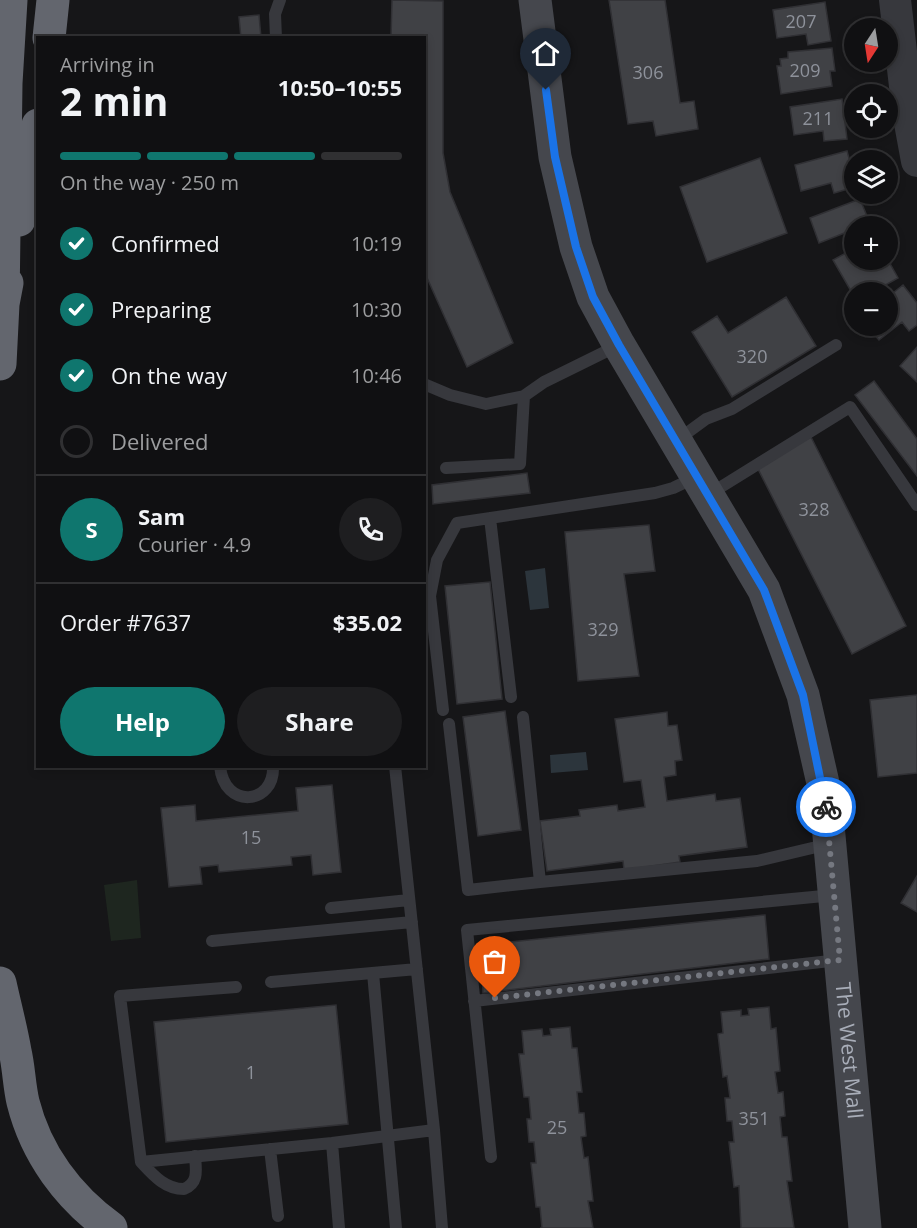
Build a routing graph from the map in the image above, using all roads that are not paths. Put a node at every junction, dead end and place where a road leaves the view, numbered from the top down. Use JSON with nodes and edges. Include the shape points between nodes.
{"nodes":[{"id":1,"x":11,"y":0,"type":"edge"},
{"id":2,"x":53,"y":0,"type":"edge"},
{"id":3,"x":280,"y":0,"type":"edge"},
{"id":4,"x":535,"y":0,"type":"edge"},
{"id":5,"x":895,"y":0,"type":"edge"},
{"id":6,"x":49,"y":36,"type":"edge"},
{"id":7,"x":276,"y":36,"type":"edge"},
{"id":8,"x":36,"y":135,"type":"edge"},
{"id":9,"x":917,"y":161,"type":"edge"},
{"id":10,"x":3,"y":304,"type":"junction"},
{"id":11,"x":619,"y":345,"type":"junction"},
{"id":12,"x":836,"y":345,"type":"dead end"},
{"id":13,"x":0,"y":364,"type":"edge"},
{"id":14,"x":426,"y":385,"type":"edge"},
{"id":15,"x":524,"y":396,"type":"junction"},
{"id":16,"x":676,"y":441,"type":"junction"},
{"id":17,"x":446,"y":468,"type":"dead end"},
{"id":18,"x":702,"y":486,"type":"junction"},
{"id":19,"x":917,"y":505,"type":"edge"},
{"id":20,"x":490,"y":518,"type":"junction"},
{"id":21,"x":511,"y":697,"type":"dead end"},
{"id":22,"x":443,"y":710,"type":"dead end"},
{"id":23,"x":523,"y":717,"type":"dead end"},
{"id":24,"x":449,"y":724,"type":"dead end"},
{"id":25,"x":220,"y":768,"type":"edge"},
{"id":26,"x":273,"y":768,"type":"edge"},
{"id":27,"x":396,"y":768,"type":"edge"},
{"id":28,"x":830,"y":844,"type":"junction"},
{"id":29,"x":540,"y":882,"type":"junction"},
{"id":30,"x":835,"y":895,"type":"junction"},
{"id":31,"x":409,"y":900,"type":"junction"},
{"id":32,"x":331,"y":908,"type":"dead end"},
{"id":33,"x":412,"y":922,"type":"junction"},
{"id":34,"x":212,"y":941,"type":"dead end"},
{"id":35,"x":840,"y":960,"type":"junction"},
{"id":36,"x":417,"y":969,"type":"junction"},
{"id":37,"x":373,"y":973,"type":"junction"},
{"id":38,"x":271,"y":982,"type":"dead end"},
{"id":39,"x":0,"y":983,"type":"edge"},
{"id":40,"x":236,"y":987,"type":"dead end"},
{"id":41,"x":474,"y":1001,"type":"junction"},
{"id":42,"x":434,"y":1130,"type":"junction"},
{"id":43,"x":386,"y":1135,"type":"junction"},
{"id":44,"x":332,"y":1143,"type":"junction"},
{"id":45,"x":270,"y":1149,"type":"junction"},
{"id":46,"x":195,"y":1156,"type":"junction"},
{"id":47,"x":491,"y":1157,"type":"dead end"},
{"id":48,"x":141,"y":1162,"type":"junction"},
{"id":49,"x":278,"y":1216,"type":"dead end"},
{"id":50,"x":111,"y":1228,"type":"edge"},
{"id":51,"x":339,"y":1228,"type":"edge"},
{"id":52,"x":396,"y":1228,"type":"edge"},
{"id":53,"x":442,"y":1228,"type":"edge"},
{"id":54,"x":865,"y":1228,"type":"edge"}],
"edges":[{"from":1,"to":10,"type":"highway"},
{"from":2,"to":6,"type":"highway"},
{"from":3,"to":7,"type":"lane","via":[[275,14]]},
{"from":4,"to":11,"type":"main road","name":"The West Mall","via":[[555,157],[576,247],[593,297]]},
{"from":5,"to":9,"type":"street"},
{"from":8,"to":10,"type":"highway"},
{"from":10,"to":13,"type":"highway"},
{"from":11,"to":15,"type":"lane"},
{"from":11,"to":16,"type":"main road","name":"The West Mall"},
{"from":12,"to":16,"type":"lane","via":[[732,409],[706,419]]},
{"from":14,"to":15,"type":"lane","via":[[450,396],[486,404]]},
{"from":15,"to":17,"type":"lane","via":[[520,464]]},
{"from":16,"to":18,"type":"main road","name":"The West Mall"},
{"from":18,"to":19,"type":"lane","via":[[850,407]]},
{"from":18,"to":20,"type":"lane"},
{"from":18,"to":28,"type":"main road","name":"The West Mall","via":[[764,590],[803,695],[825,792]]},
{"from":20,"to":21,"type":"lane"},
{"from":20,"to":22,"type":"lane","via":[[457,523],[437,560],[430,596]]},
{"from":23,"to":29,"type":"lane"},
{"from":24,"to":29,"type":"lane","via":[[468,890]]},
{"from":25,"to":26,"type":"lane","via":[[226,787],[246,797],[267,788]]},
{"from":27,"to":31,"type":"lane"},
{"from":28,"to":29,"type":"lane","via":[[757,861]]},
{"from":28,"to":30,"type":"main road","name":"The West Mall"},
{"from":30,"to":35,"type":"main road","name":"The West Mall"},
{"from":30,"to":41,"type":"lane","via":[[467,930]]},
{"from":31,"to":32,"type":"lane"},
{"from":31,"to":33,"type":"lane"},
{"from":33,"to":34,"type":"lane"},
{"from":33,"to":36,"type":"lane"},
{"from":35,"to":41,"type":"lane"},
{"from":35,"to":54,"type":"main road","name":"The West Mall"},
{"from":36,"to":37,"type":"lane"},
{"from":36,"to":42,"type":"lane"},
{"from":37,"to":38,"type":"lane"},
{"from":37,"to":43,"type":"lane"},
{"from":39,"to":50,"type":"highway","via":[[22,1100],[37,1140],[52,1170],[73,1196]]},
{"from":40,"to":48,"type":"lane","via":[[120,996]]},
{"from":41,"to":47,"type":"lane"},
{"from":42,"to":43,"type":"lane"},
{"from":42,"to":53,"type":"lane"},
{"from":43,"to":44,"type":"lane"},
{"from":43,"to":52,"type":"lane"},
{"from":44,"to":45,"type":"lane"},
{"from":44,"to":51,"type":"lane"},
{"from":45,"to":46,"type":"lane"},
{"from":45,"to":49,"type":"lane"},
{"from":46,"to":48,"type":"lane"},
{"from":46,"to":48,"type":"lane","via":[[196,1177],[184,1189],[164,1184]]}]}
